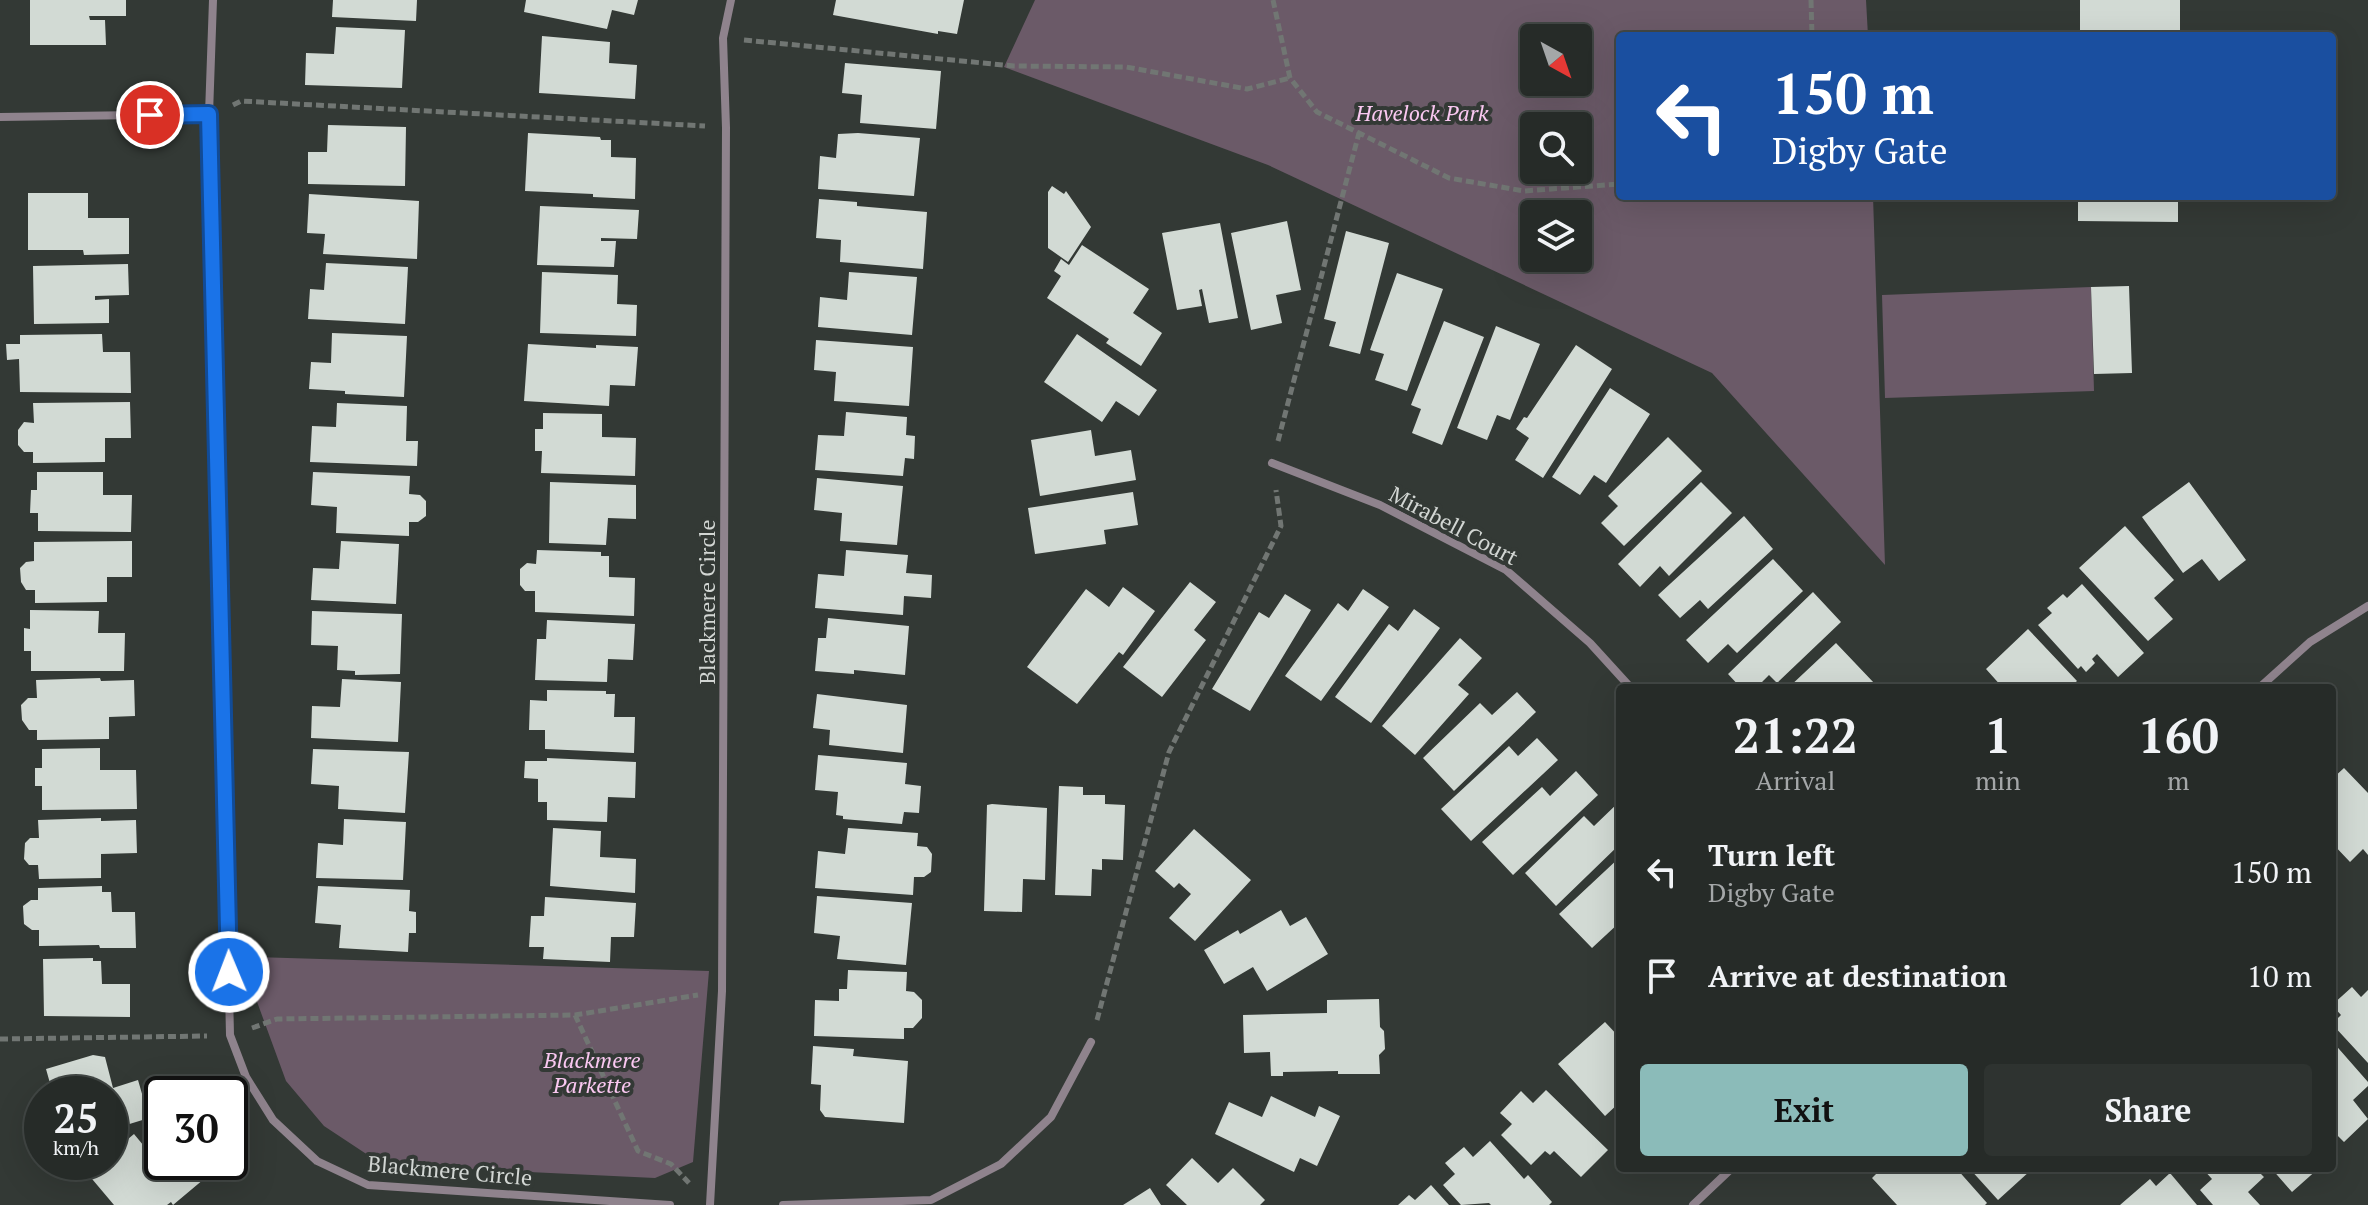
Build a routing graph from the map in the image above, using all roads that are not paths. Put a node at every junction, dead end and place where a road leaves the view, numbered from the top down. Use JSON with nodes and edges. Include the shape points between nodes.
{"nodes":[{"id":1,"x":213,"y":0,"type":"edge"},
{"id":2,"x":731,"y":0,"type":"edge"},
{"id":3,"x":209,"y":114,"type":"junction"},
{"id":4,"x":0,"y":117,"type":"edge"},
{"id":5,"x":1272,"y":463,"type":"road end"},
{"id":6,"x":2368,"y":606,"type":"edge"},
{"id":7,"x":1627,"y":684,"type":"edge"},
{"id":8,"x":2263,"y":684,"type":"edge"},
{"id":9,"x":1091,"y":1042,"type":"road end"},
{"id":10,"x":1728,"y":1172,"type":"edge"},
{"id":11,"x":670,"y":1205,"type":"edge"},
{"id":12,"x":710,"y":1205,"type":"edge"},
{"id":13,"x":783,"y":1205,"type":"edge"},
{"id":14,"x":1693,"y":1205,"type":"edge"}],
"edges":[{"from":1,"to":3,"type":"street","name":"Blackmere Circle"},
{"from":2,"to":12,"type":"street","name":"Blackmere Circle","via":[[723,38],[722,991]]},
{"from":3,"to":4,"type":"street"},
{"from":3,"to":11,"type":"street","name":"Blackmere Circle","via":[[230,1035],[246,1077],[273,1120],[317,1161],[368,1185]]},
{"from":5,"to":7,"type":"street","name":"Mirabell Court","via":[[1380,505],[1506,570],[1590,643]]},
{"from":6,"to":8,"type":"street","via":[[2310,642]]},
{"from":9,"to":13,"type":"street","via":[[1051,1117],[1001,1164],[931,1200]]},
{"from":10,"to":14,"type":"street"}]}
